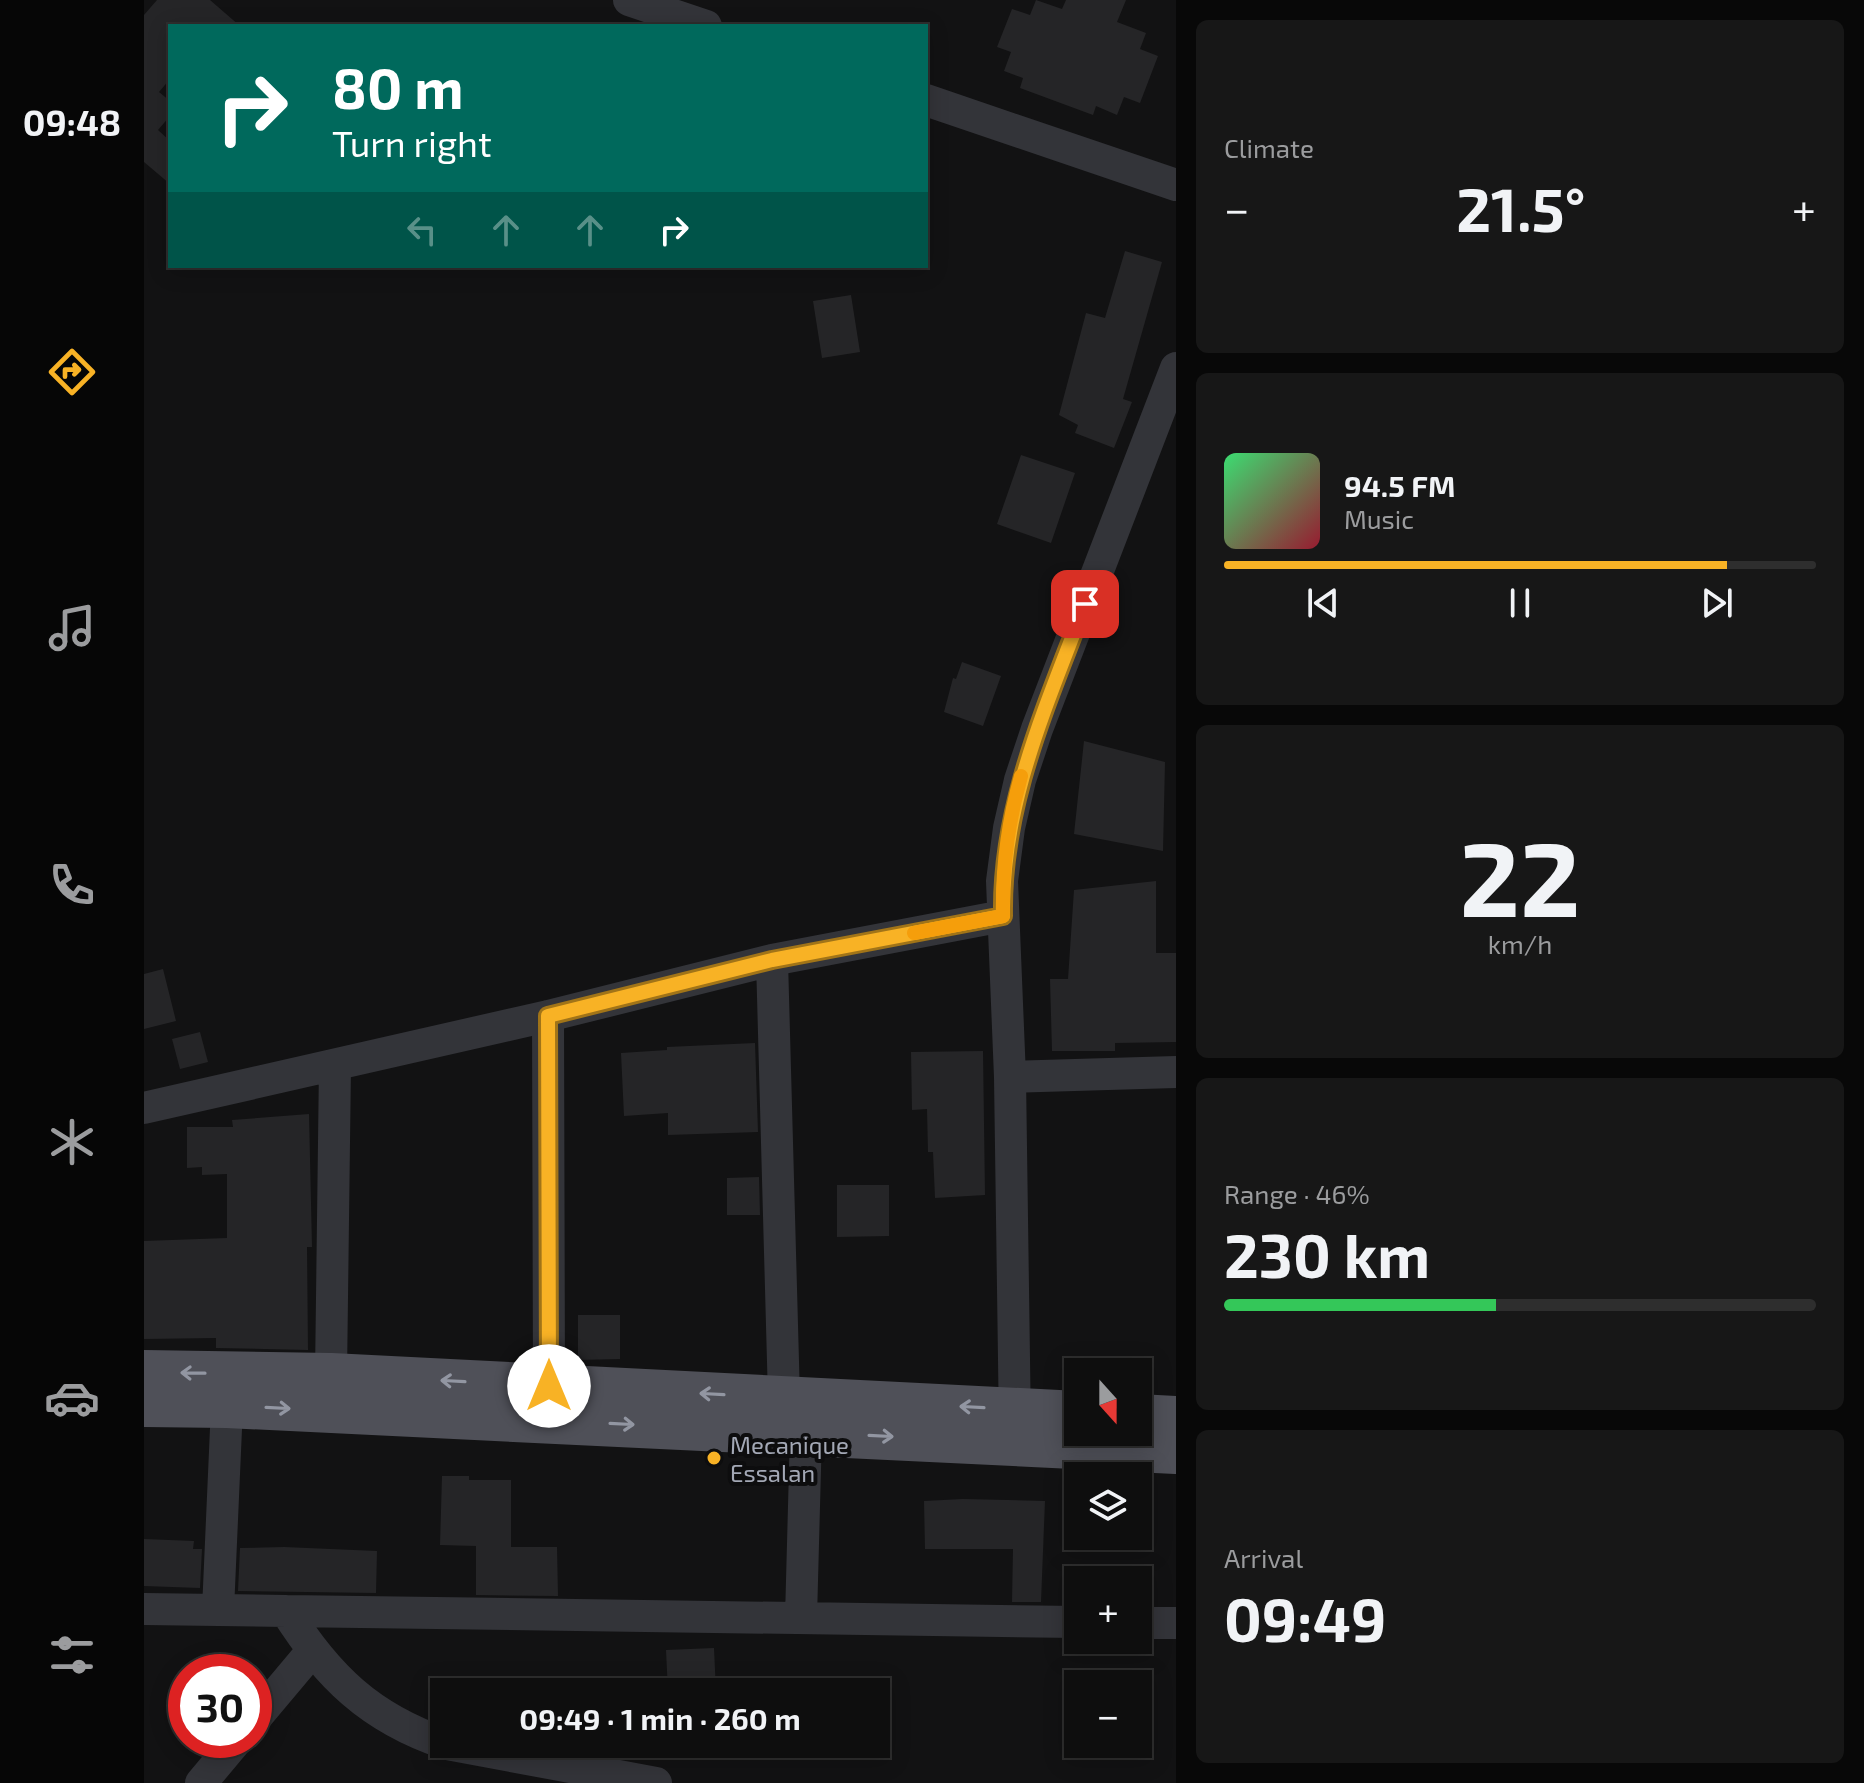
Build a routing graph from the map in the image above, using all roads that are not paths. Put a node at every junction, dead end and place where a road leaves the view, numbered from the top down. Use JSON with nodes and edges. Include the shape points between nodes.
{"nodes":[{"id":1,"x":629,"y":0,"type":"edge"},
{"id":2,"x":700,"y":24,"type":"edge"},
{"id":3,"x":928,"y":101,"type":"edge"},
{"id":4,"x":1176,"y":185,"type":"edge"},
{"id":5,"x":1174,"y":375,"type":"edge"},
{"id":6,"x":1003,"y":916,"type":"junction"},
{"id":7,"x":772,"y":960,"type":"junction"},
{"id":8,"x":548,"y":1016,"type":"junction"},
{"id":9,"x":335,"y":1065,"type":"junction"},
{"id":10,"x":1176,"y":1072,"type":"edge"},
{"id":11,"x":1010,"y":1077,"type":"junction"},
{"id":12,"x":144,"y":1108,"type":"edge"},
{"id":13,"x":144,"y":1372,"type":"edge"},
{"id":14,"x":331,"y":1375,"type":"junction"},
{"id":15,"x":549,"y":1386,"type":"junction"},
{"id":16,"x":144,"y":1405,"type":"edge"},
{"id":17,"x":227,"y":1406,"type":"junction"},
{"id":18,"x":795,"y":1415,"type":"junction"},
{"id":19,"x":1064,"y":1416,"type":"edge"},
{"id":20,"x":1152,"y":1417,"type":"edge"},
{"id":21,"x":1176,"y":1418,"type":"edge"},
{"id":22,"x":1015,"y":1427,"type":"junction"},
{"id":23,"x":1176,"y":1452,"type":"edge"},
{"id":24,"x":144,"y":1609,"type":"edge"},
{"id":25,"x":218,"y":1610,"type":"junction"},
{"id":26,"x":286,"y":1611,"type":"junction"},
{"id":27,"x":801,"y":1618,"type":"junction"},
{"id":28,"x":1064,"y":1622,"type":"edge"},
{"id":29,"x":1152,"y":1623,"type":"edge"},
{"id":30,"x":1176,"y":1623,"type":"edge"},
{"id":31,"x":312,"y":1651,"type":"junction"},
{"id":32,"x":272,"y":1699,"type":"edge"},
{"id":33,"x":430,"y":1738,"type":"edge"},
{"id":34,"x":222,"y":1758,"type":"edge"},
{"id":35,"x":521,"y":1758,"type":"edge"},
{"id":36,"x":201,"y":1783,"type":"edge"},
{"id":37,"x":656,"y":1783,"type":"edge"}],
"edges":[{"from":1,"to":2,"type":"street"},
{"from":3,"to":4,"type":"street"},
{"from":5,"to":6,"type":"street","via":[[1020,780],[1002,881]]},
{"from":6,"to":7,"type":"street"},
{"from":6,"to":11,"type":"street"},
{"from":7,"to":8,"type":"street"},
{"from":7,"to":18,"type":"street"},
{"from":8,"to":9,"type":"street"},
{"from":8,"to":15,"type":"street"},
{"from":9,"to":12,"type":"street"},
{"from":9,"to":14,"type":"street"},
{"from":10,"to":11,"type":"street"},
{"from":11,"to":22,"type":"street"},
{"from":14,"to":13,"type":"main road","one_way":true},
{"from":15,"to":14,"type":"main road","one_way":true},
{"from":18,"to":15,"type":"main road","one_way":true},
{"from":16,"to":17,"type":"main road"},
{"from":17,"to":18,"type":"main road","one_way":true},
{"from":17,"to":25,"type":"street"},
{"from":18,"to":22,"type":"main road"},
{"from":18,"to":27,"type":"street"},
{"from":19,"to":22,"type":"main road"},
{"from":20,"to":21,"type":"main road"},
{"from":22,"to":23,"type":"main road"},
{"from":24,"to":25,"type":"street"},
{"from":25,"to":26,"type":"street"},
{"from":26,"to":27,"type":"street"},
{"from":26,"to":31,"type":"street"},
{"from":27,"to":28,"type":"street"},
{"from":29,"to":30,"type":"street"},
{"from":31,"to":32,"type":"street"},
{"from":31,"to":33,"type":"street","via":[[328,1671],[376,1709]]},
{"from":34,"to":36,"type":"street"},
{"from":35,"to":37,"type":"street"}]}
